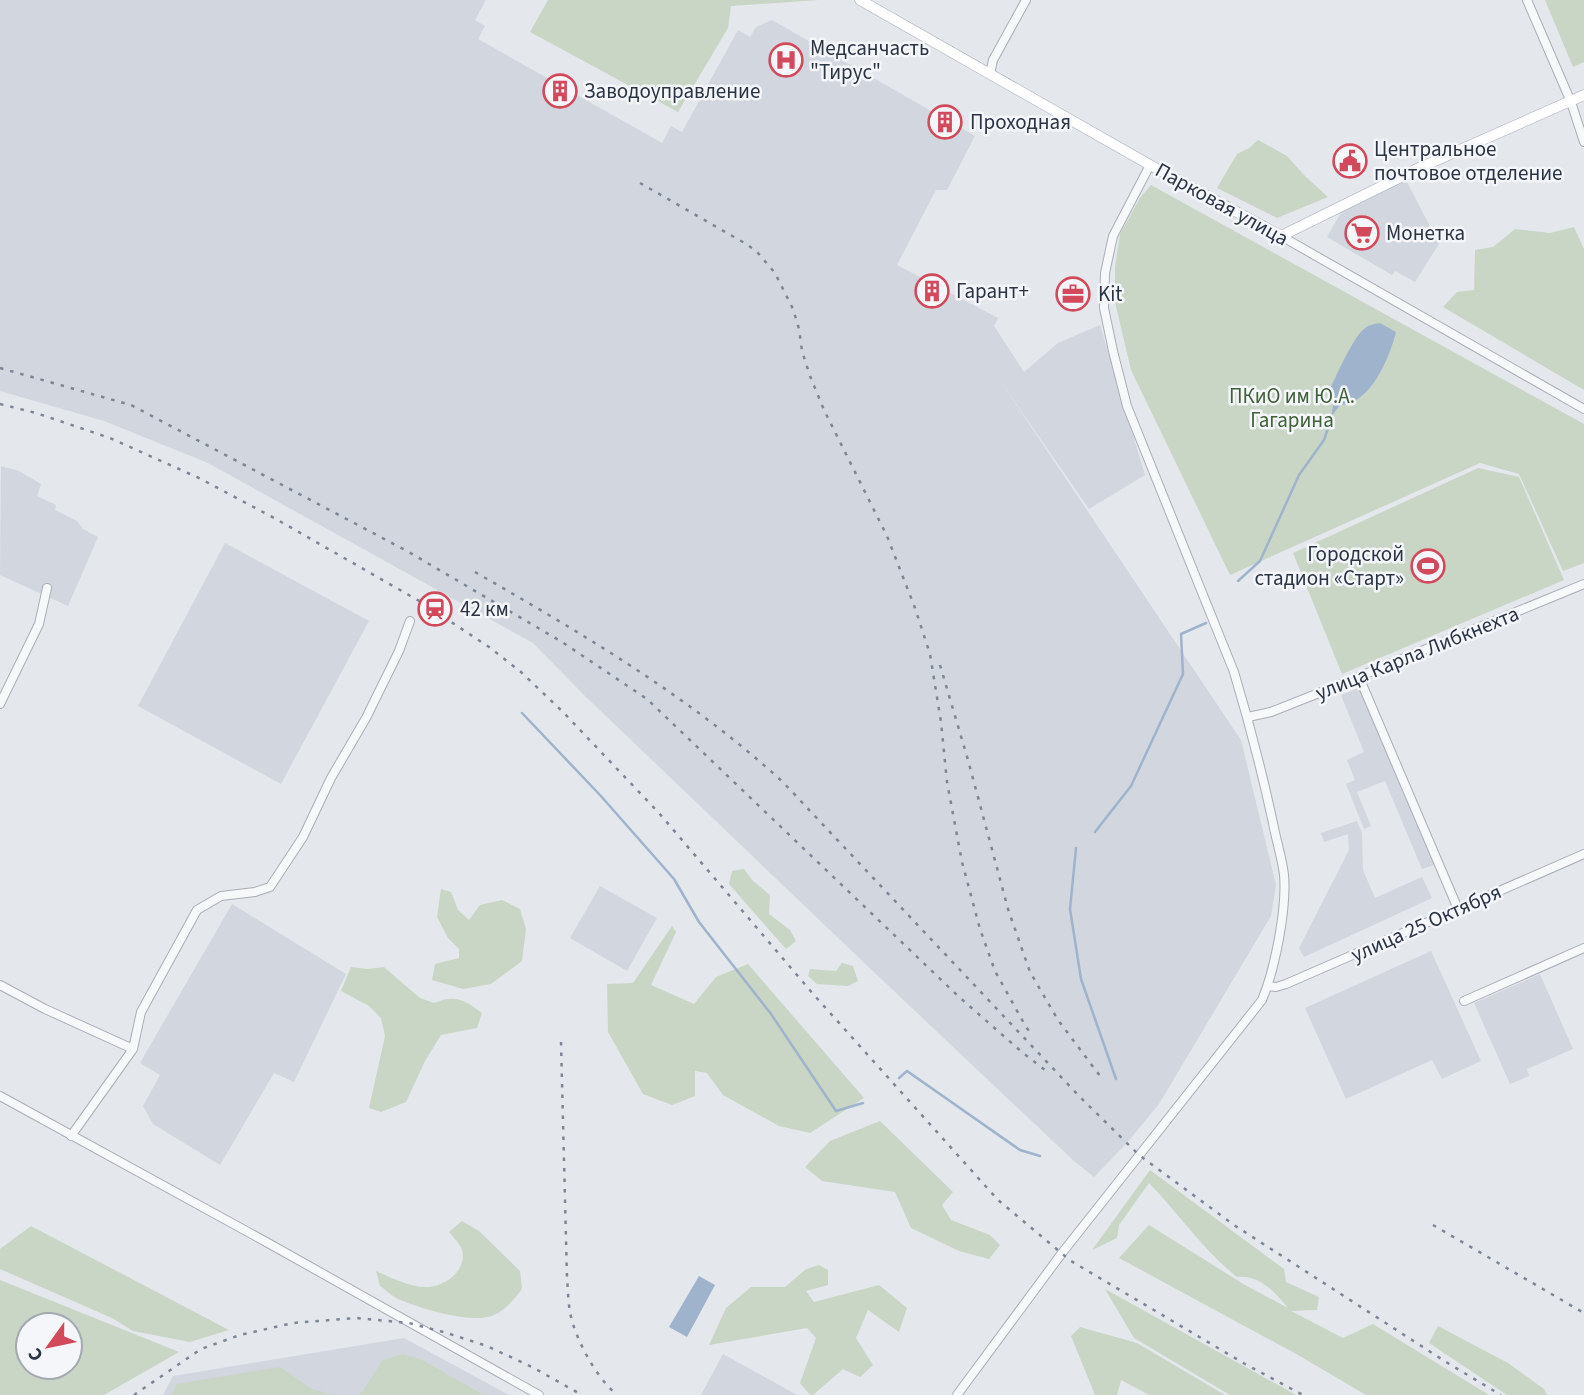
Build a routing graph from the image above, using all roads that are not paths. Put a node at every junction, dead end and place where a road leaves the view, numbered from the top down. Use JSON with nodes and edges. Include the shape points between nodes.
{"nodes":[{"id":1,"x":860,"y":0,"type":"edge"},
{"id":2,"x":1026,"y":0,"type":"edge"},
{"id":3,"x":1527,"y":0,"type":"edge"},
{"id":4,"x":990,"y":74,"type":"junction"},
{"id":5,"x":1584,"y":95,"type":"edge"},
{"id":6,"x":1571,"y":102,"type":"junction"},
{"id":7,"x":1584,"y":142,"type":"edge"},
{"id":8,"x":1150,"y":164,"type":"junction"},
{"id":9,"x":1282,"y":236,"type":"junction"},
{"id":10,"x":1584,"y":409,"type":"edge"},
{"id":11,"x":1584,"y":584,"type":"edge"},
{"id":12,"x":47,"y":588,"type":"dead end"},
{"id":13,"x":410,"y":621,"type":"dead end"},
{"id":14,"x":1359,"y":677,"type":"junction"},
{"id":15,"x":0,"y":704,"type":"edge"},
{"id":16,"x":1248,"y":717,"type":"junction"},
{"id":17,"x":1584,"y":854,"type":"edge"},
{"id":18,"x":1458,"y":909,"type":"junction"},
{"id":19,"x":1584,"y":948,"type":"edge"},
{"id":20,"x":0,"y":985,"type":"edge"},
{"id":21,"x":1268,"y":986,"type":"junction"},
{"id":22,"x":1464,"y":1001,"type":"dead end"},
{"id":23,"x":133,"y":1049,"type":"junction"},
{"id":24,"x":0,"y":1096,"type":"edge"},
{"id":25,"x":71,"y":1136,"type":"junction"},
{"id":26,"x":539,"y":1395,"type":"edge"},
{"id":27,"x":957,"y":1395,"type":"edge"}],
"edges":[{"from":1,"to":4,"type":"main road","name":"Парковая улица"},
{"from":2,"to":4,"type":"street"},
{"from":3,"to":6,"type":"street"},
{"from":4,"to":8,"type":"main road","name":"Парковая улица"},
{"from":5,"to":6,"type":"main road"},
{"from":6,"to":7,"type":"street"},
{"from":6,"to":9,"type":"main road","via":[[1429,163]]},
{"from":8,"to":9,"type":"main road","name":"Парковая улица"},
{"from":8,"to":16,"type":"street","via":[[1113,236],[1104,308],[1127,406]]},
{"from":9,"to":10,"type":"street","name":"Парковая улица"},
{"from":11,"to":14,"type":"street","name":"улица Карла Либкнехта"},
{"from":12,"to":15,"type":"street","via":[[38,625]]},
{"from":13,"to":23,"type":"street","via":[[366,718],[303,837],[270,887],[221,896],[197,911],[141,1012]]},
{"from":14,"to":16,"type":"street","name":"улица Карла Либкнехта"},
{"from":14,"to":18,"type":"street"},
{"from":16,"to":21,"type":"street","via":[[1284,875],[1284,909]]},
{"from":17,"to":18,"type":"street","name":"улица 25 Октября"},
{"from":18,"to":21,"type":"street","name":"улица 25 Октября","via":[[1286,984]]},
{"from":19,"to":22,"type":"street"},
{"from":20,"to":23,"type":"street"},
{"from":21,"to":27,"type":"street","via":[[1262,1000]]},
{"from":23,"to":25,"type":"street"},
{"from":24,"to":25,"type":"street"},
{"from":25,"to":26,"type":"street"}]}
